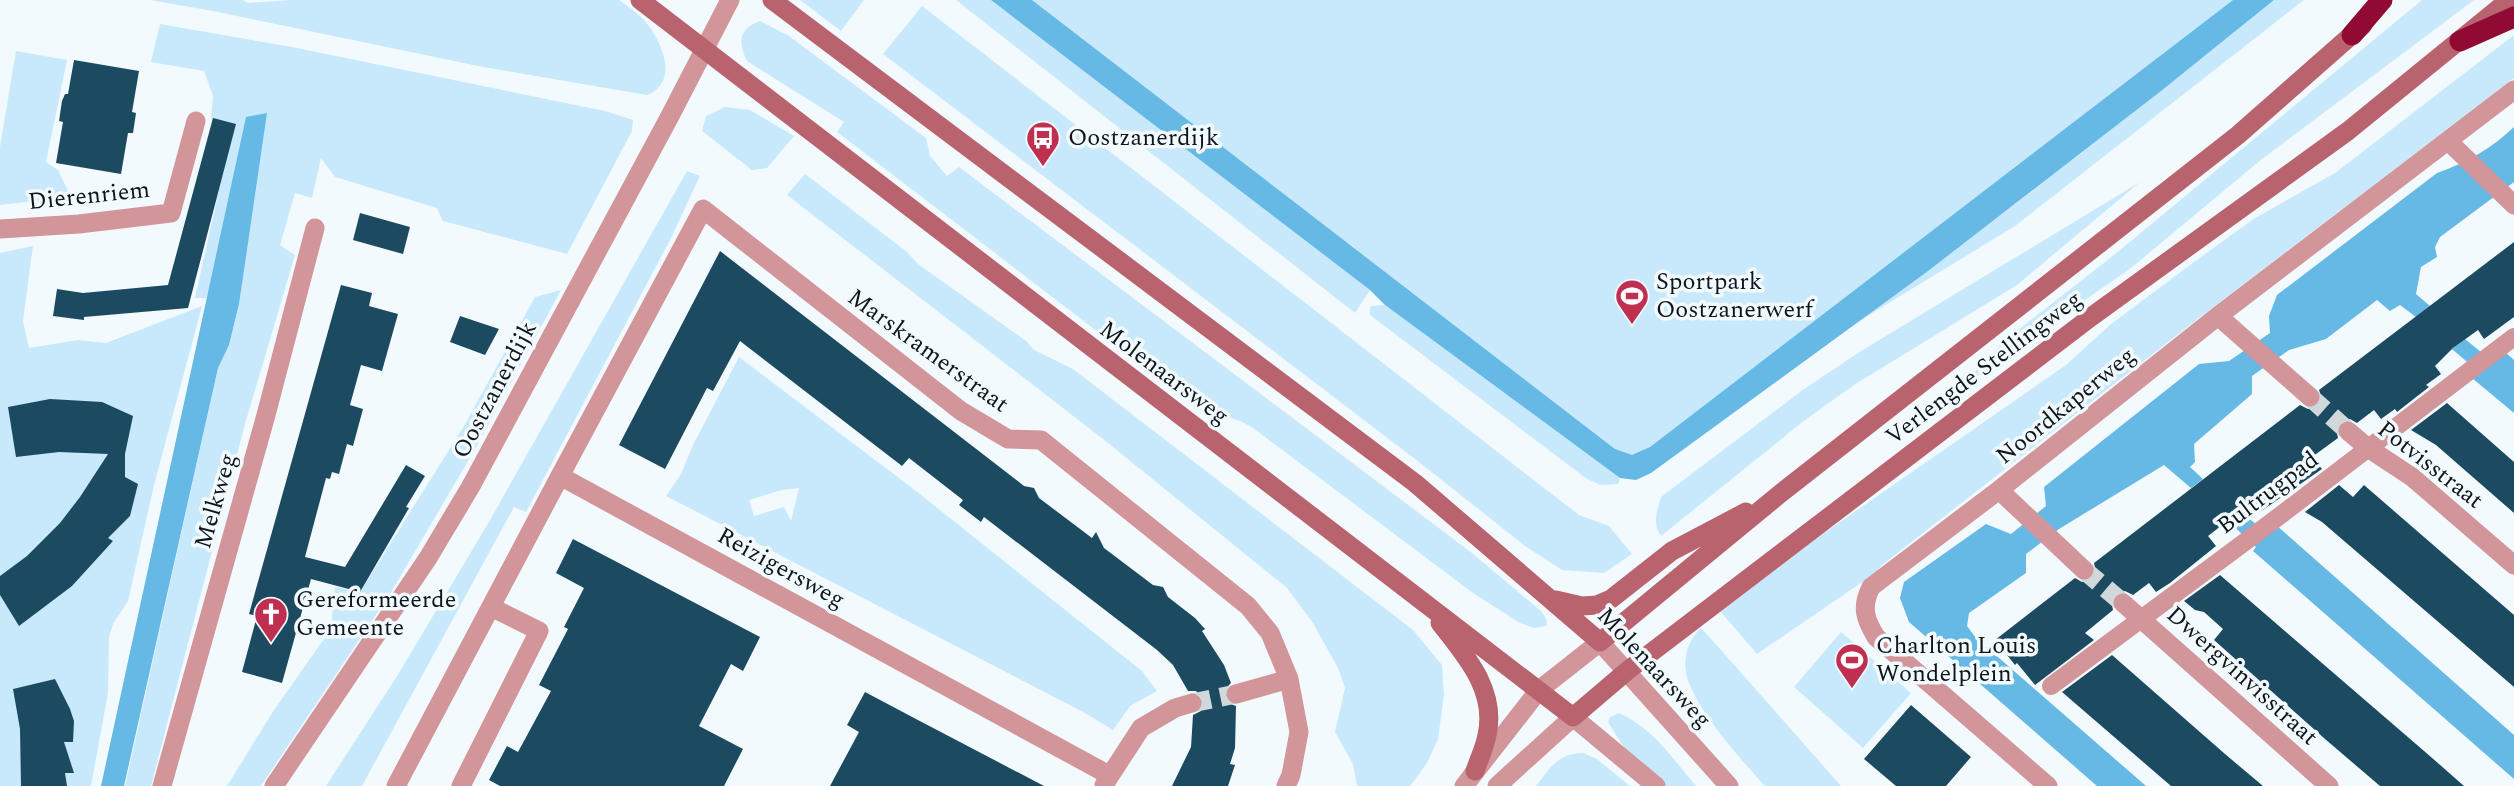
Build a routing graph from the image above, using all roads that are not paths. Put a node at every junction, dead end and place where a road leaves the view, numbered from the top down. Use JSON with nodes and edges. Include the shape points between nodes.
{"nodes":[{"id":1,"x":640,"y":0,"type":"edge"},
{"id":2,"x":730,"y":0,"type":"edge"},
{"id":3,"x":772,"y":0,"type":"edge"},
{"id":4,"x":2382,"y":0,"type":"edge"},
{"id":5,"x":2390,"y":0,"type":"edge"},
{"id":6,"x":2509,"y":0,"type":"edge"},
{"id":7,"x":2514,"y":17,"type":"edge"},
{"id":8,"x":2351,"y":35,"type":"junction"},
{"id":9,"x":2460,"y":41,"type":"junction"},
{"id":10,"x":704,"y":48,"type":"junction"},
{"id":11,"x":2514,"y":90,"type":"edge"},
{"id":12,"x":196,"y":121,"type":"dead end"},
{"id":13,"x":2448,"y":141,"type":"junction"},
{"id":14,"x":2510,"y":201,"type":"edge"},
{"id":15,"x":315,"y":228,"type":"dead end"},
{"id":16,"x":0,"y":229,"type":"edge"},
{"id":17,"x":2218,"y":316,"type":"junction"},
{"id":18,"x":2514,"y":337,"type":"edge"},
{"id":19,"x":2310,"y":397,"type":"tunnel mouth"},
{"id":20,"x":2347,"y":431,"type":"tunnel mouth"},
{"id":21,"x":2368,"y":448,"type":"junction"},
{"id":22,"x":560,"y":476,"type":"junction"},
{"id":23,"x":1999,"y":490,"type":"junction"},
{"id":24,"x":1781,"y":493,"type":"junction"},
{"id":25,"x":2514,"y":565,"type":"edge"},
{"id":26,"x":2084,"y":570,"type":"tunnel mouth"},
{"id":27,"x":1553,"y":599,"type":"junction"},
{"id":28,"x":1425,"y":602,"type":"junction"},
{"id":29,"x":2123,"y":603,"type":"tunnel mouth"},
{"id":30,"x":491,"y":607,"type":"junction"},
{"id":31,"x":2141,"y":619,"type":"junction"},
{"id":32,"x":1600,"y":642,"type":"junction"},
{"id":33,"x":1627,"y":671,"type":"junction"},
{"id":34,"x":1289,"y":679,"type":"junction"},
{"id":35,"x":2051,"y":687,"type":"dead end"},
{"id":36,"x":1539,"y":690,"type":"junction"},
{"id":37,"x":1236,"y":694,"type":"tunnel mouth"},
{"id":38,"x":1192,"y":703,"type":"tunnel mouth"},
{"id":39,"x":1573,"y":717,"type":"junction"},
{"id":40,"x":1470,"y":778,"type":"edge"},
{"id":41,"x":1106,"y":780,"type":"edge"},
{"id":42,"x":162,"y":786,"type":"edge"},
{"id":43,"x":274,"y":786,"type":"edge"},
{"id":44,"x":396,"y":786,"type":"edge"},
{"id":45,"x":461,"y":786,"type":"edge"},
{"id":46,"x":1286,"y":786,"type":"edge"},
{"id":47,"x":1497,"y":786,"type":"edge"},
{"id":48,"x":1656,"y":786,"type":"edge"},
{"id":49,"x":1729,"y":786,"type":"edge"},
{"id":50,"x":2048,"y":786,"type":"edge"},
{"id":51,"x":2329,"y":786,"type":"edge"}],
"edges":[{"from":1,"to":10,"type":"main road","name":"Molenaarsweg"},
{"from":2,"to":10,"type":"street","name":"Oostzanerdijk"},
{"from":3,"to":27,"type":"main road","name":"Molenaarsweg","via":[[1415,483]]},
{"from":4,"to":8,"type":"highway"},
{"from":5,"to":8,"type":"main road","name":"Verlengde Stellingweg"},
{"from":6,"to":9,"type":"main road","name":"Verlengde Stellingweg"},
{"from":7,"to":9,"type":"highway"},
{"from":8,"to":24,"type":"main road","name":"Verlengde Stellingweg","via":[[2238,135]]},
{"from":9,"to":33,"type":"main road","name":"Verlengde Stellingweg","via":[[2348,131],[2091,317]]},
{"from":10,"to":28,"type":"main road","name":"Molenaarsweg"},
{"from":10,"to":43,"type":"street","name":"Oostzanerdijk","via":[[464,498]]},
{"from":11,"to":13,"type":"street","name":"Noordkaperweg"},
{"from":12,"to":16,"type":"street","name":"Dierenriem","via":[[171,213]]},
{"from":13,"to":14,"type":"street"},
{"from":13,"to":17,"type":"street","name":"Noordkaperweg"},
{"from":15,"to":42,"type":"street","name":"Melkweg"},
{"from":17,"to":19,"type":"street"},
{"from":17,"to":23,"type":"street","name":"Noordkaperweg"},
{"from":18,"to":21,"type":"street","name":"Bultrugpad"},
{"from":20,"to":21,"type":"street","name":"Potvisstraat"},
{"from":21,"to":25,"type":"street","name":"Potvisstraat","via":[[2412,477]]},
{"from":21,"to":31,"type":"street","name":"Bultrugpad"},
{"from":22,"to":30,"type":"street"},
{"from":22,"to":34,"type":"street","name":"Marskramerstraat","via":[[703,209],[961,411],[1008,439],[1041,440],[1248,606],[1270,633]]},
{"from":22,"to":41,"type":"street","name":"Reizigersweg"},
{"from":23,"to":26,"type":"street"},
{"from":23,"to":50,"type":"street","name":"Noordkaperweg","via":[[1871,587],[1864,612],[1877,637]]},
{"from":24,"to":27,"type":"main road","via":[[1672,551],[1611,599],[1582,606]]},
{"from":24,"to":32,"type":"main road","name":"Verlengde Stellingweg"},
{"from":27,"to":32,"type":"main road","name":"Molenaarsweg"},
{"from":28,"to":36,"type":"main road","name":"Molenaarsweg"},
{"from":28,"to":40,"type":"main road","via":[[1482,682],[1488,733]]},
{"from":29,"to":31,"type":"street","name":"Dwergvinvisstraat"},
{"from":30,"to":44,"type":"street"},
{"from":30,"to":45,"type":"street","via":[[539,631]]},
{"from":31,"to":35,"type":"street","name":"Bultrugpad"},
{"from":31,"to":51,"type":"street","name":"Dwergvinvisstraat"},
{"from":32,"to":33,"type":"street","name":"Molenaarsweg"},
{"from":32,"to":36,"type":"street","name":"Verlengde Stellingweg"},
{"from":33,"to":39,"type":"main road","name":"Verlengde Stellingweg"},
{"from":33,"to":49,"type":"street","name":"Molenaarsweg"},
{"from":34,"to":37,"type":"street"},
{"from":34,"to":46,"type":"street","name":"Marskramerstraat","via":[[1299,732]]},
{"from":36,"to":39,"type":"main road","name":"Molenaarsweg"},
{"from":36,"to":40,"type":"street","name":"Verlengde Stellingweg"},
{"from":38,"to":41,"type":"street","name":"Reizigersweg","via":[[1140,728]]},
{"from":39,"to":47,"type":"street","name":"Verlengde Stellingweg"},
{"from":39,"to":48,"type":"street","name":"Molenaarsweg"}]}
